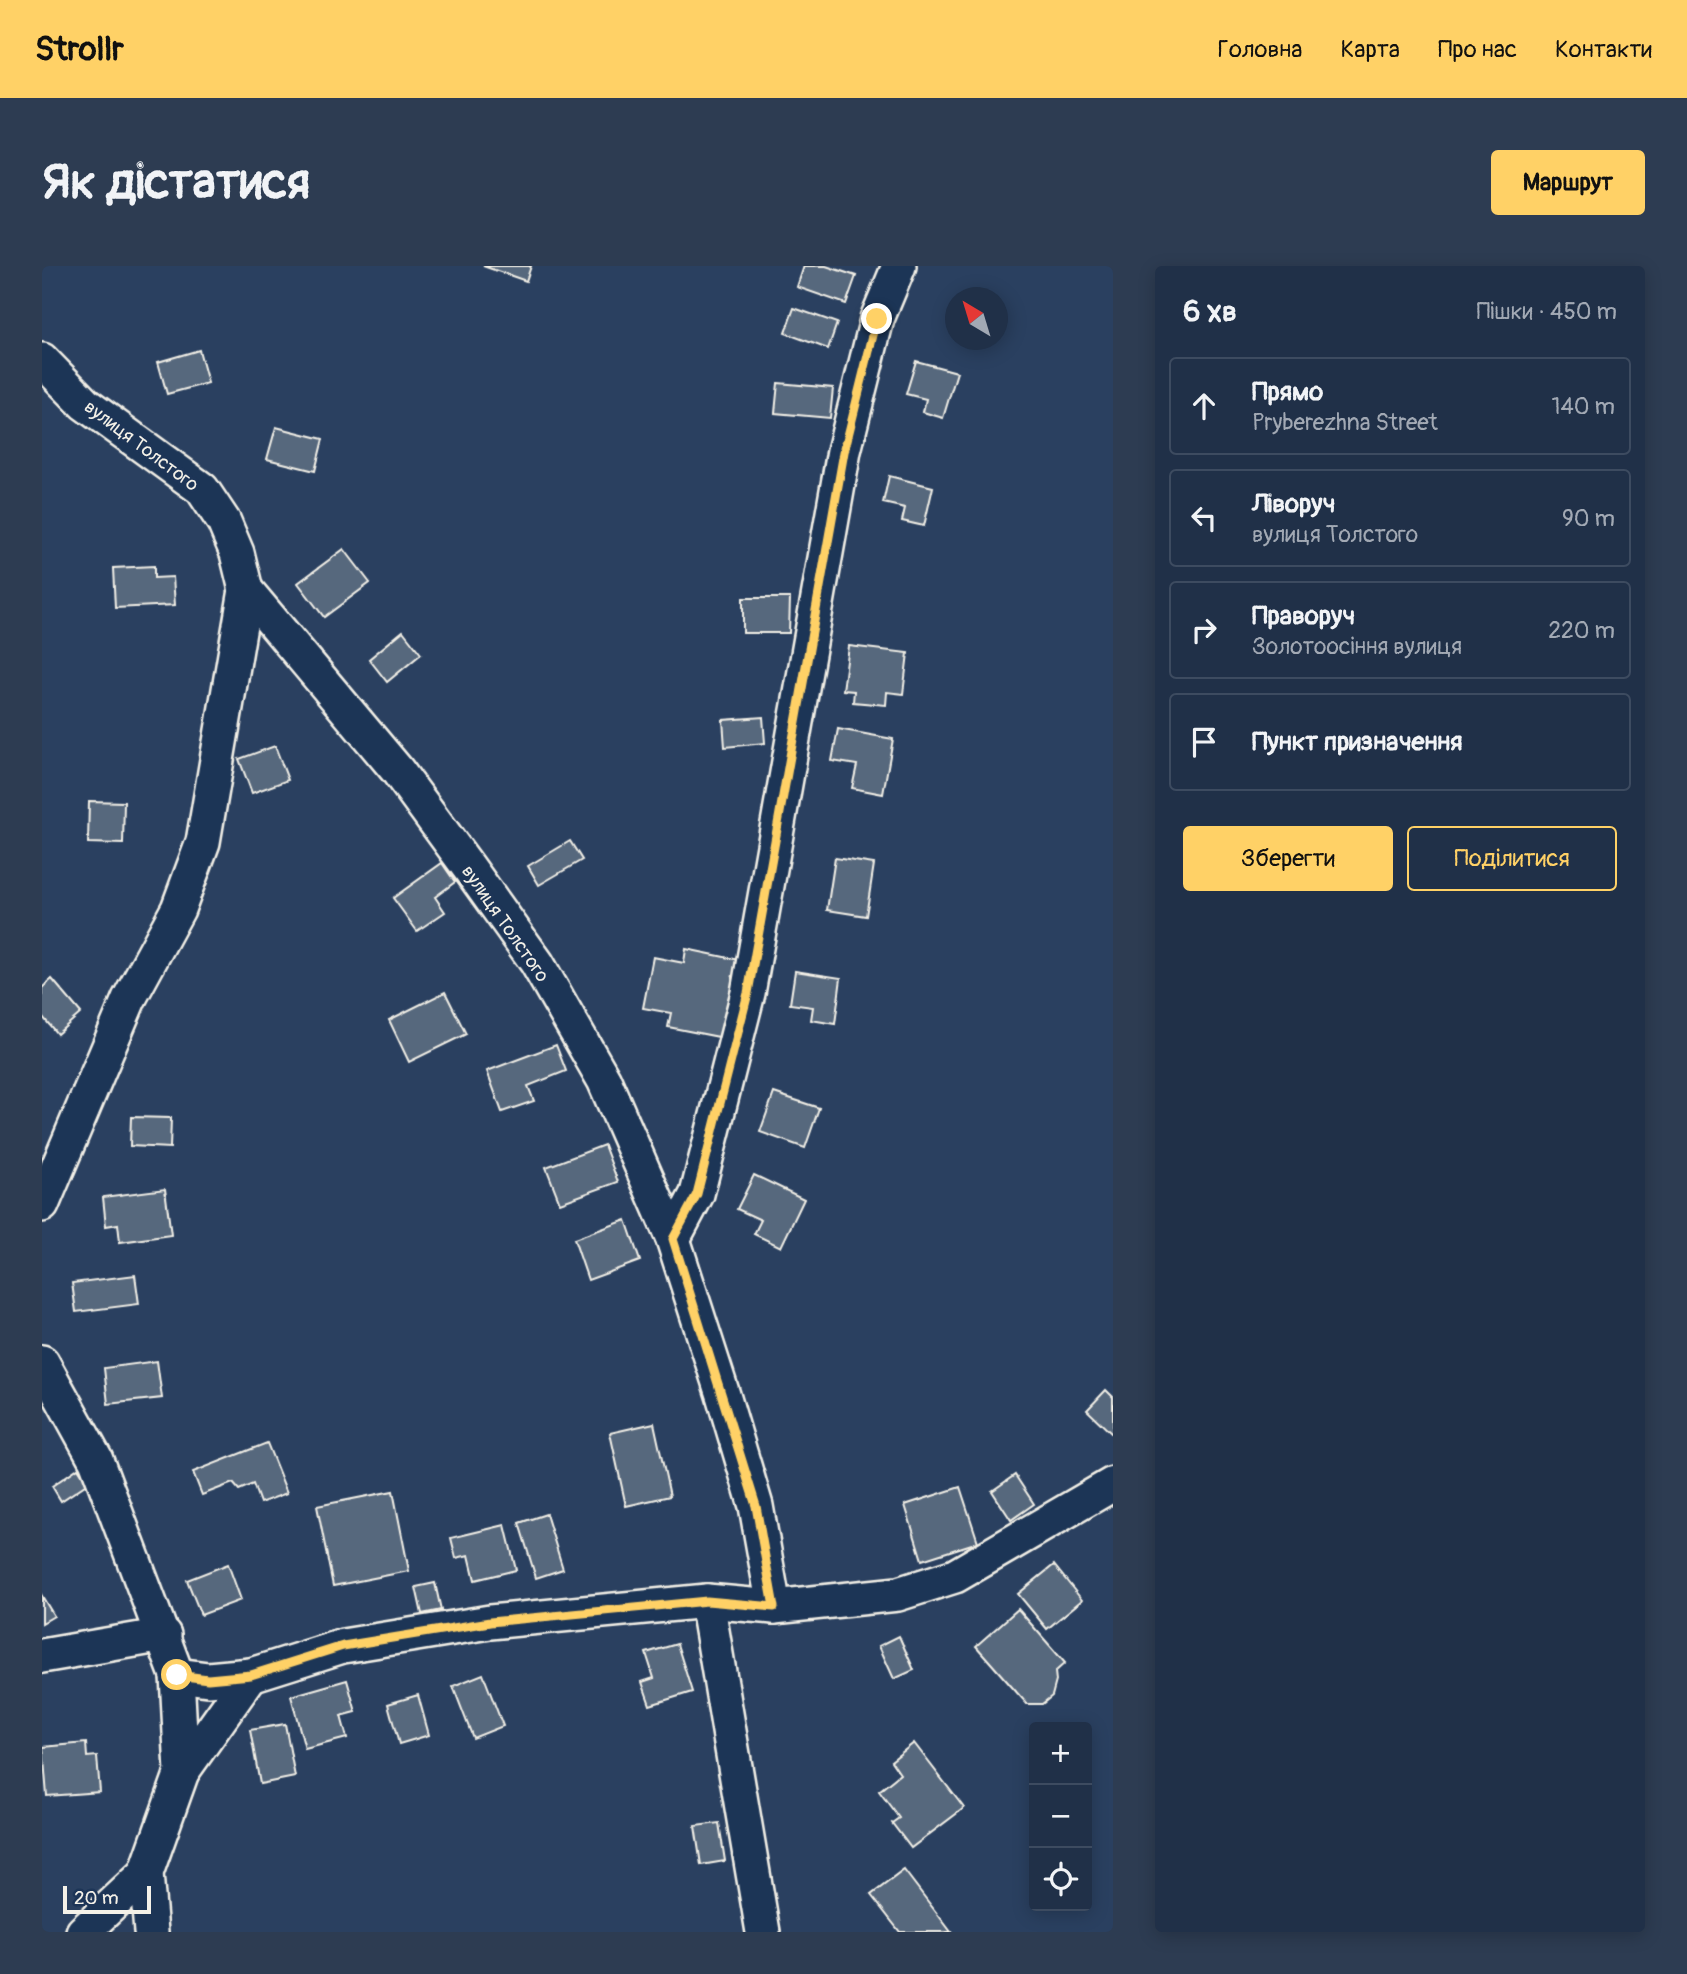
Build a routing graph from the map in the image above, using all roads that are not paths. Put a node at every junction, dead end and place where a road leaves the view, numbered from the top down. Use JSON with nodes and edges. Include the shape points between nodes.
{"nodes":[{"id":1,"x":899,"y":266,"type":"edge"},
{"id":2,"x":42,"y":360,"type":"edge"},
{"id":3,"x":246,"y":590,"type":"junction"},
{"id":4,"x":42,"y":1205,"type":"edge"},
{"id":5,"x":673,"y":1239,"type":"junction"},
{"id":6,"x":42,"y":1362,"type":"edge"},
{"id":7,"x":1113,"y":1484,"type":"edge"},
{"id":8,"x":707,"y":1601,"type":"junction"},
{"id":9,"x":774,"y":1607,"type":"junction"},
{"id":10,"x":164,"y":1635,"type":"junction"},
{"id":11,"x":42,"y":1656,"type":"edge"},
{"id":12,"x":177,"y":1675,"type":"junction"},
{"id":13,"x":251,"y":1675,"type":"junction"},
{"id":14,"x":182,"y":1772,"type":"junction"},
{"id":15,"x":146,"y":1873,"type":"junction"},
{"id":16,"x":83,"y":1932,"type":"edge"},
{"id":17,"x":151,"y":1932,"type":"edge"},
{"id":18,"x":764,"y":1932,"type":"edge"}],
"edges":[{"from":1,"to":5,"type":"street","via":[[877,319],[844,452],[748,993],[697,1194]]},
{"from":2,"to":3,"type":"street","name":"вулиця Толстого","via":[[85,404],[202,489],[224,522]]},
{"from":3,"to":4,"type":"street","via":[[204,842],[178,909],[129,999]]},
{"from":3,"to":5,"type":"street","name":"вулиця Толстого","via":[[397,770],[537,963],[604,1080]]},
{"from":5,"to":9,"type":"street","name":"вулиця Толстого","via":[[756,1506]]},
{"from":6,"to":10,"type":"street","via":[[96,1461]]},
{"from":7,"to":9,"type":"street","via":[[955,1576],[898,1594]]},
{"from":8,"to":9,"type":"street"},
{"from":8,"to":13,"type":"street","via":[[490,1622],[343,1646]]},
{"from":8,"to":18,"type":"street"},
{"from":10,"to":11,"type":"street"},
{"from":10,"to":12,"type":"street"},
{"from":12,"to":13,"type":"street","via":[[208,1679]]},
{"from":12,"to":14,"type":"street"},
{"from":13,"to":14,"type":"street"},
{"from":14,"to":15,"type":"street"},
{"from":15,"to":16,"type":"street"},
{"from":15,"to":17,"type":"street"}]}
